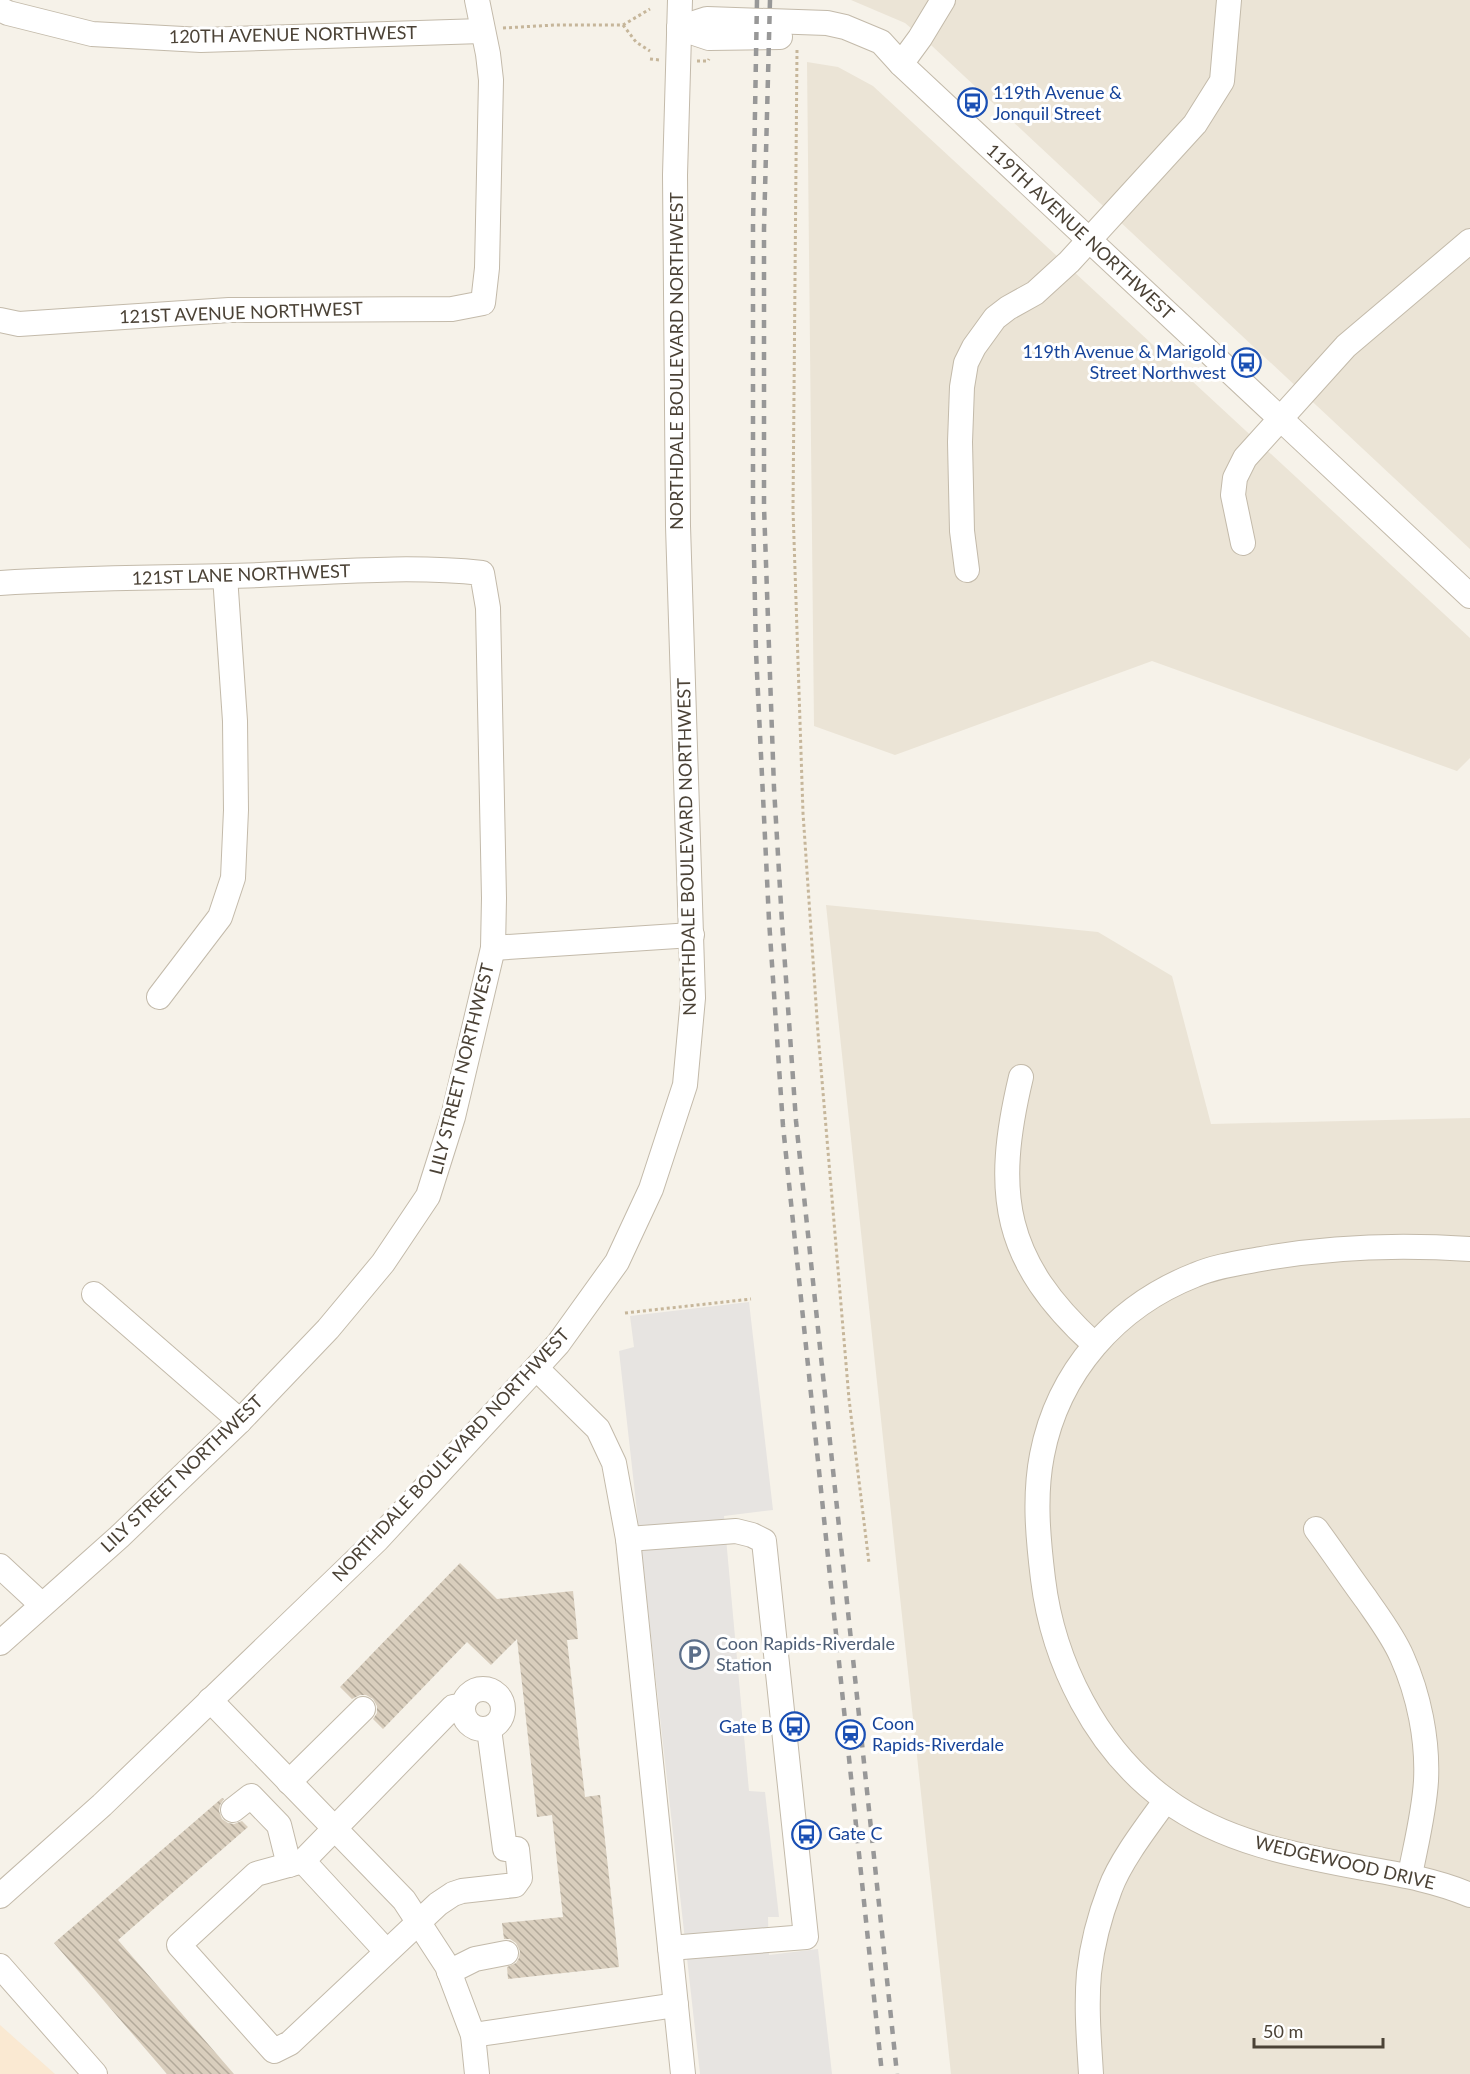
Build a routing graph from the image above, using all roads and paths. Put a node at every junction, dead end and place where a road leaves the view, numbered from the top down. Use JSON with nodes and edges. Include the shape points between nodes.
{"nodes":[{"id":1,"x":477,"y":0,"type":"edge"},
{"id":2,"x":680,"y":0,"type":"edge"},
{"id":3,"x":943,"y":0,"type":"edge"},
{"id":4,"x":1229,"y":0,"type":"edge"},
{"id":5,"x":0,"y":9,"type":"edge"},
{"id":6,"x":650,"y":9,"type":"dead end"},
{"id":7,"x":623,"y":25,"type":"junction"},
{"id":8,"x":679,"y":28,"type":"junction"},
{"id":9,"x":482,"y":31,"type":"junction"},
{"id":10,"x":797,"y":37,"type":"junction"},
{"id":11,"x":650,"y":51,"type":"dead end"},
{"id":12,"x":901,"y":64,"type":"junction"},
{"id":13,"x":1089,"y":240,"type":"junction"},
{"id":14,"x":1470,"y":241,"type":"edge"},
{"id":15,"x":0,"y":320,"type":"edge"},
{"id":16,"x":1280,"y":418,"type":"junction"},
{"id":17,"x":1243,"y":543,"type":"dead end"},
{"id":18,"x":967,"y":570,"type":"dead end"},
{"id":19,"x":482,"y":573,"type":"joint"},
{"id":20,"x":225,"y":576,"type":"junction"},
{"id":21,"x":0,"y":583,"type":"edge"},
{"id":22,"x":1470,"y":596,"type":"edge"},
{"id":23,"x":692,"y":935,"type":"junction"},
{"id":24,"x":493,"y":948,"type":"junction"},
{"id":25,"x":159,"y":997,"type":"dead end"},
{"id":26,"x":1021,"y":1077,"type":"dead end"},
{"id":27,"x":1470,"y":1249,"type":"edge"},
{"id":28,"x":94,"y":1294,"type":"dead end"},
{"id":29,"x":751,"y":1299,"type":"dead end"},
{"id":30,"x":625,"y":1313,"type":"dead end"},
{"id":31,"x":1094,"y":1344,"type":"junction"},
{"id":32,"x":536,"y":1368,"type":"junction"},
{"id":33,"x":240,"y":1421,"type":"junction"},
{"id":34,"x":1316,"y":1529,"type":"dead end"},
{"id":35,"x":628,"y":1539,"type":"junction"},
{"id":36,"x":870,"y":1563,"type":"dead end"},
{"id":37,"x":0,"y":1566,"type":"edge"},
{"id":38,"x":42,"y":1605,"type":"junction"},
{"id":39,"x":0,"y":1643,"type":"edge"},
{"id":40,"x":210,"y":1700,"type":"junction"},
{"id":41,"x":463,"y":1706,"type":"junction"},
{"id":42,"x":363,"y":1709,"type":"dead end"},
{"id":43,"x":489,"y":1729,"type":"junction"},
{"id":44,"x":289,"y":1782,"type":"junction"},
{"id":45,"x":1166,"y":1800,"type":"junction"},
{"id":46,"x":233,"y":1810,"type":"dead end"},
{"id":47,"x":335,"y":1829,"type":"junction"},
{"id":48,"x":296,"y":1863,"type":"junction"},
{"id":49,"x":1410,"y":1875,"type":"junction"},
{"id":50,"x":1470,"y":1895,"type":"edge"},
{"id":51,"x":0,"y":1896,"type":"edge"},
{"id":52,"x":418,"y":1922,"type":"junction"},
{"id":53,"x":670,"y":1948,"type":"junction"},
{"id":54,"x":386,"y":1952,"type":"junction"},
{"id":55,"x":506,"y":1953,"type":"dead end"},
{"id":56,"x":0,"y":1966,"type":"edge"},
{"id":57,"x":449,"y":1972,"type":"junction"},
{"id":58,"x":676,"y":2005,"type":"junction"},
{"id":59,"x":473,"y":2035,"type":"junction"},
{"id":60,"x":95,"y":2074,"type":"edge"},
{"id":61,"x":477,"y":2074,"type":"edge"},
{"id":62,"x":683,"y":2074,"type":"edge"},
{"id":63,"x":1091,"y":2074,"type":"edge"}],
"edges":[{"from":1,"to":9,"type":"street"},
{"from":2,"to":8,"type":"street","name":"NORTHDALE BOULEVARD NORTHWEST"},
{"from":3,"to":12,"type":"street"},
{"from":4,"to":13,"type":"street","via":[[1222,81],[1195,124]]},
{"from":5,"to":9,"type":"street","name":"120TH AVENUE NORTHWEST","via":[[92,34],[201,40]]},
{"from":6,"to":7,"type":"path"},
{"from":7,"to":9,"type":"path"},
{"from":7,"to":11,"type":"path","via":[[636,42]]},
{"from":8,"to":10,"type":"street","name":"119TH AVENUE NORTHWEST","via":[[709,38]]},
{"from":8,"to":12,"type":"street","name":"119TH AVENUE NORTHWEST","via":[[710,19],[827,23],[881,42]]},
{"from":8,"to":23,"type":"street","name":"NORTHDALE BOULEVARD NORTHWEST","via":[[675,175],[678,525]]},
{"from":9,"to":15,"type":"street","name":"121ST AVENUE NORTHWEST","via":[[491,80],[483,303],[452,309],[229,310],[19,324]]},
{"from":10,"to":12,"type":"street","name":"119TH AVENUE NORTHWEST","via":[[839,41]]},
{"from":10,"to":36,"type":"path","via":[[793,509],[804,813],[849,1399]]},
{"from":12,"to":13,"type":"street","name":"119TH AVENUE NORTHWEST"},
{"from":13,"to":16,"type":"street","name":"119TH AVENUE NORTHWEST"},
{"from":13,"to":18,"type":"street","via":[[1040,288],[995,318],[966,363],[960,442]]},
{"from":14,"to":16,"type":"street","via":[[1346,346]]},
{"from":16,"to":17,"type":"street","via":[[1245,458],[1235,478],[1233,495]]},
{"from":16,"to":22,"type":"street","name":"119TH AVENUE NORTHWEST"},
{"from":19,"to":20,"type":"street","name":"121ST LANE NORTHWEST","via":[[443,568]]},
{"from":19,"to":24,"type":"street","name":"LILY STREET NORTHWEST","via":[[488,608]]},
{"from":20,"to":21,"type":"street","name":"121ST LANE NORTHWEST"},
{"from":20,"to":25,"type":"street","via":[[236,722],[233,878],[220,917]]},
{"from":23,"to":24,"type":"street"},
{"from":23,"to":32,"type":"street","name":"NORTHDALE BOULEVARD NORTHWEST","via":[[693,998],[685,1085],[651,1190],[617,1262]]},
{"from":24,"to":33,"type":"street","name":"LILY STREET NORTHWEST","via":[[453,1117],[428,1196],[383,1263],[328,1329]]},
{"from":26,"to":31,"type":"street","via":[[1011,1117],[1006,1169],[1013,1225],[1039,1284]]},
{"from":27,"to":31,"type":"street","name":"WEDGEWOOD DRIVE","via":[[1326,1249],[1227,1265],[1170,1285],[1117,1322]]},
{"from":28,"to":33,"type":"street"},
{"from":29,"to":30,"type":"path"},
{"from":31,"to":45,"type":"street","name":"WEDGEWOOD DRIVE","via":[[1064,1393],[1042,1456],[1037,1520],[1047,1609],[1069,1676],[1089,1713],[1130,1767]]},
{"from":32,"to":35,"type":"street","via":[[598,1429],[614,1463]]},
{"from":32,"to":40,"type":"street","name":"NORTHDALE BOULEVARD NORTHWEST","via":[[377,1540]]},
{"from":33,"to":38,"type":"street","name":"LILY STREET NORTHWEST"},
{"from":34,"to":49,"type":"street","via":[[1388,1631],[1413,1685],[1422,1721],[1426,1781]]},
{"from":35,"to":53,"type":"street"},
{"from":35,"to":53,"type":"street","via":[[736,1531],[764,1541],[806,1937]]},
{"from":37,"to":38,"type":"street"},
{"from":38,"to":39,"type":"street","name":"LILY STREET NORTHWEST"},
{"from":40,"to":44,"type":"street"},
{"from":40,"to":51,"type":"street","name":"NORTHDALE BOULEVARD NORTHWEST","via":[[102,1805]]},
{"from":41,"to":43,"type":"street","via":[[470,1725]]},
{"from":41,"to":43,"type":"street","via":[[474,1691],[488,1689],[499,1696],[502,1716]]},
{"from":41,"to":47,"type":"street","via":[[453,1707]]},
{"from":42,"to":44,"type":"street"},
{"from":43,"to":52,"type":"street","via":[[505,1849],[517,1849],[520,1878],[515,1885],[453,1894]]},
{"from":44,"to":47,"type":"street"},
{"from":45,"to":49,"type":"street","name":"WEDGEWOOD DRIVE","via":[[1238,1838]]},
{"from":45,"to":63,"type":"street","via":[[1110,1888],[1097,1934],[1089,1972]]},
{"from":46,"to":48,"type":"street","via":[[251,1796],[279,1825]]},
{"from":47,"to":48,"type":"street"},
{"from":47,"to":52,"type":"street","via":[[404,1900]]},
{"from":48,"to":54,"type":"street"},
{"from":48,"to":54,"type":"street","via":[[256,1875],[179,1945],[274,2050],[290,2043]]},
{"from":49,"to":50,"type":"street","name":"WEDGEWOOD DRIVE"},
{"from":52,"to":54,"type":"street"},
{"from":52,"to":57,"type":"street"},
{"from":53,"to":58,"type":"street"},
{"from":55,"to":57,"type":"street","via":[[475,1959]]},
{"from":56,"to":60,"type":"street"},
{"from":57,"to":59,"type":"street"},
{"from":58,"to":59,"type":"street"},
{"from":58,"to":62,"type":"street"},
{"from":59,"to":61,"type":"street"}]}
